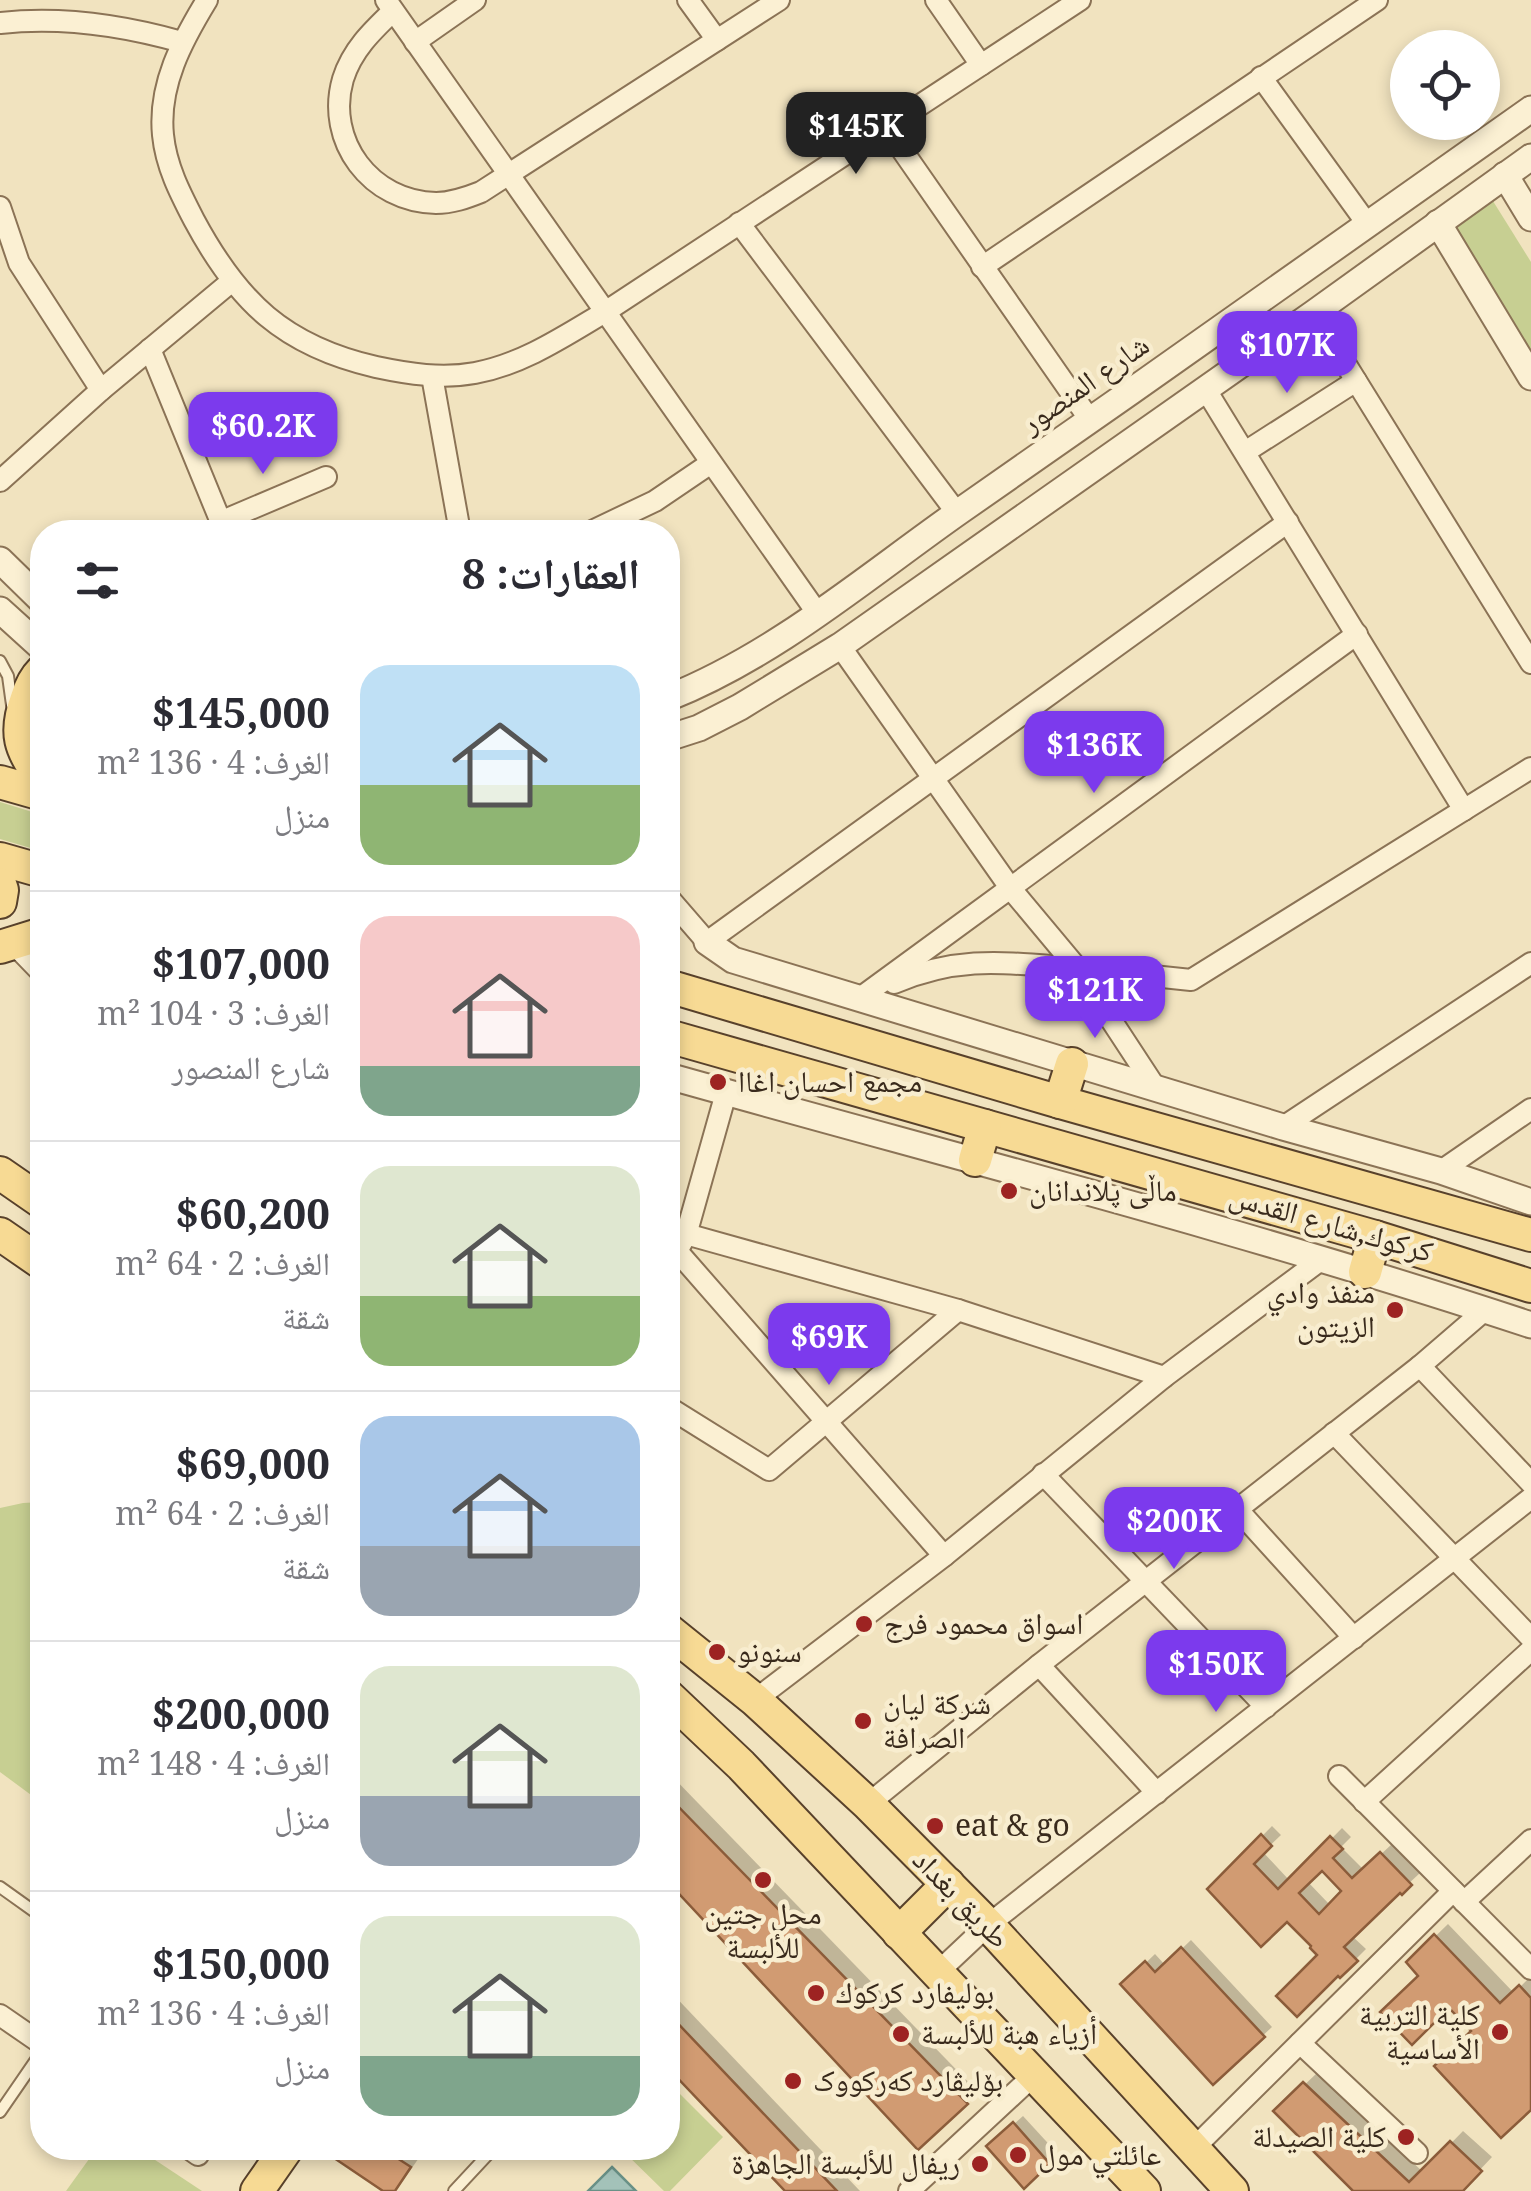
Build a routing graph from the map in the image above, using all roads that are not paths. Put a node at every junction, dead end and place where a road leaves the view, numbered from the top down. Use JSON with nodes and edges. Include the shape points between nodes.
{"nodes":[{"id":1,"x":40,"y":0,"type":"edge"},
{"id":2,"x":207,"y":0,"type":"edge"},
{"id":3,"x":475,"y":0,"type":"edge"},
{"id":4,"x":688,"y":0,"type":"edge"},
{"id":5,"x":779,"y":0,"type":"edge"},
{"id":6,"x":936,"y":0,"type":"edge"},
{"id":7,"x":1080,"y":0,"type":"edge"},
{"id":8,"x":1377,"y":0,"type":"edge"},
{"id":9,"x":390,"y":5,"type":"edge"},
{"id":10,"x":28,"y":20,"type":"junction"},
{"id":11,"x":0,"y":23,"type":"edge"},
{"id":12,"x":717,"y":40,"type":"junction"},
{"id":13,"x":182,"y":42,"type":"junction"},
{"id":14,"x":415,"y":42,"type":"junction"},
{"id":15,"x":981,"y":65,"type":"junction"},
{"id":16,"x":1261,"y":77,"type":"junction"},
{"id":17,"x":1531,"y":109,"type":"edge"},
{"id":18,"x":886,"y":127,"type":"junction"},
{"id":19,"x":1531,"y":157,"type":"edge"},
{"id":20,"x":508,"y":174,"type":"junction"},
{"id":21,"x":1505,"y":175,"type":"junction"},
{"id":22,"x":0,"y":207,"type":"edge"},
{"id":23,"x":1531,"y":218,"type":"edge"},
{"id":24,"x":1438,"y":223,"type":"junction"},
{"id":25,"x":739,"y":224,"type":"junction"},
{"id":26,"x":1368,"y":225,"type":"junction"},
{"id":27,"x":982,"y":267,"type":"junction"},
{"id":28,"x":232,"y":281,"type":"junction"},
{"id":29,"x":605,"y":312,"type":"junction"},
{"id":30,"x":1314,"y":313,"type":"junction"},
{"id":31,"x":150,"y":350,"type":"junction"},
{"id":32,"x":432,"y":376,"type":"junction"},
{"id":33,"x":1531,"y":377,"type":"edge"},
{"id":34,"x":1356,"y":381,"type":"junction"},
{"id":35,"x":101,"y":390,"type":"junction"},
{"id":36,"x":1206,"y":390,"type":"junction"},
{"id":37,"x":1090,"y":420,"type":"junction"},
{"id":38,"x":1245,"y":452,"type":"junction"},
{"id":39,"x":1044,"y":454,"type":"junction"},
{"id":40,"x":711,"y":464,"type":"junction"},
{"id":41,"x":326,"y":477,"type":"dead end"},
{"id":42,"x":0,"y":482,"type":"edge"},
{"id":43,"x":1068,"y":486,"type":"junction"},
{"id":44,"x":957,"y":513,"type":"junction"},
{"id":45,"x":220,"y":520,"type":"edge"},
{"id":46,"x":237,"y":520,"type":"edge"},
{"id":47,"x":458,"y":520,"type":"edge"},
{"id":48,"x":614,"y":520,"type":"edge"},
{"id":49,"x":1288,"y":522,"type":"junction"},
{"id":50,"x":0,"y":560,"type":"edge"},
{"id":51,"x":30,"y":589,"type":"edge"},
{"id":52,"x":0,"y":610,"type":"edge"},
{"id":53,"x":818,"y":614,"type":"junction"},
{"id":54,"x":1357,"y":634,"type":"junction"},
{"id":55,"x":30,"y":637,"type":"edge"},
{"id":56,"x":840,"y":646,"type":"junction"},
{"id":57,"x":0,"y":662,"type":"edge"},
{"id":58,"x":1531,"y":662,"type":"edge"},
{"id":59,"x":30,"y":689,"type":"edge"},
{"id":60,"x":680,"y":693,"type":"edge"},
{"id":61,"x":10,"y":725,"type":"edge"},
{"id":62,"x":680,"y":734,"type":"edge"},
{"id":63,"x":30,"y":761,"type":"edge"},
{"id":64,"x":1531,"y":768,"type":"edge"},
{"id":65,"x":932,"y":777,"type":"junction"},
{"id":66,"x":0,"y":782,"type":"edge"},
{"id":67,"x":30,"y":791,"type":"edge"},
{"id":68,"x":1464,"y":810,"type":"junction"},
{"id":69,"x":0,"y":859,"type":"edge"},
{"id":70,"x":30,"y":868,"type":"edge"},
{"id":71,"x":0,"y":884,"type":"edge"},
{"id":72,"x":1011,"y":889,"type":"junction"},
{"id":73,"x":0,"y":902,"type":"edge"},
{"id":74,"x":680,"y":911,"type":"edge"},
{"id":75,"x":707,"y":942,"type":"junction"},
{"id":76,"x":1531,"y":964,"type":"edge"},
{"id":77,"x":1076,"y":968,"type":"junction"},
{"id":78,"x":680,"y":990,"type":"edge"},
{"id":79,"x":860,"y":998,"type":"junction"},
{"id":80,"x":680,"y":1039,"type":"edge"},
{"id":81,"x":1072,"y":1064,"type":"junction"},
{"id":82,"x":680,"y":1079,"type":"edge"},
{"id":83,"x":1154,"y":1086,"type":"junction"},
{"id":84,"x":726,"y":1092,"type":"junction"},
{"id":85,"x":1060,"y":1102,"type":"junction"},
{"id":86,"x":1531,"y":1109,"type":"edge"},
{"id":87,"x":986,"y":1126,"type":"junction"},
{"id":88,"x":1283,"y":1127,"type":"junction"},
{"id":89,"x":976,"y":1160,"type":"junction"},
{"id":90,"x":1441,"y":1172,"type":"junction"},
{"id":91,"x":0,"y":1173,"type":"edge"},
{"id":92,"x":30,"y":1194,"type":"edge"},
{"id":93,"x":1522,"y":1209,"type":"edge"},
{"id":94,"x":680,"y":1228,"type":"edge"},
{"id":95,"x":0,"y":1234,"type":"edge"},
{"id":96,"x":1375,"y":1236,"type":"junction"},
{"id":97,"x":680,"y":1247,"type":"edge"},
{"id":98,"x":680,"y":1253,"type":"edge"},
{"id":99,"x":30,"y":1255,"type":"edge"},
{"id":100,"x":1322,"y":1260,"type":"junction"},
{"id":101,"x":1366,"y":1272,"type":"junction"},
{"id":102,"x":1531,"y":1286,"type":"edge"},
{"id":103,"x":958,"y":1310,"type":"junction"},
{"id":104,"x":1486,"y":1310,"type":"junction"},
{"id":105,"x":1531,"y":1325,"type":"edge"},
{"id":106,"x":1420,"y":1366,"type":"junction"},
{"id":107,"x":1164,"y":1377,"type":"junction"},
{"id":108,"x":680,"y":1414,"type":"edge"},
{"id":109,"x":825,"y":1422,"type":"junction"},
{"id":110,"x":1334,"y":1433,"type":"junction"},
{"id":111,"x":1043,"y":1474,"type":"junction"},
{"id":112,"x":1531,"y":1483,"type":"edge"},
{"id":113,"x":1531,"y":1498,"type":"edge"},
{"id":114,"x":1237,"y":1509,"type":"junction"},
{"id":115,"x":944,"y":1556,"type":"junction"},
{"id":116,"x":1456,"y":1558,"type":"junction"},
{"id":117,"x":1147,"y":1580,"type":"junction"},
{"id":118,"x":1354,"y":1638,"type":"junction"},
{"id":119,"x":1531,"y":1638,"type":"edge"},
{"id":120,"x":680,"y":1640,"type":"edge"},
{"id":121,"x":1531,"y":1650,"type":"edge"},
{"id":122,"x":1039,"y":1665,"type":"junction"},
{"id":123,"x":755,"y":1700,"type":"junction"},
{"id":124,"x":680,"y":1706,"type":"edge"},
{"id":125,"x":1266,"y":1707,"type":"junction"},
{"id":126,"x":1339,"y":1776,"type":"dead end"},
{"id":127,"x":1157,"y":1793,"type":"junction"},
{"id":128,"x":1364,"y":1802,"type":"junction"},
{"id":129,"x":868,"y":1804,"type":"junction"},
{"id":130,"x":1531,"y":1840,"type":"edge"},
{"id":131,"x":948,"y":1884,"type":"junction"},
{"id":132,"x":0,"y":1887,"type":"edge"},
{"id":133,"x":1458,"y":1896,"type":"junction"},
{"id":134,"x":30,"y":1908,"type":"edge"},
{"id":135,"x":988,"y":1925,"type":"junction"},
{"id":136,"x":899,"y":1933,"type":"junction"},
{"id":137,"x":1531,"y":1969,"type":"edge"},
{"id":138,"x":937,"y":1973,"type":"junction"},
{"id":139,"x":0,"y":2015,"type":"edge"},
{"id":140,"x":30,"y":2039,"type":"edge"},
{"id":141,"x":1300,"y":2043,"type":"junction"},
{"id":142,"x":30,"y":2066,"type":"edge"},
{"id":143,"x":1034,"y":2076,"type":"junction"},
{"id":144,"x":0,"y":2112,"type":"edge"},
{"id":145,"x":1192,"y":2149,"type":"junction"},
{"id":146,"x":1417,"y":2153,"type":"dead end"},
{"id":147,"x":279,"y":2160,"type":"edge"},
{"id":148,"x":483,"y":2160,"type":"edge"},
{"id":149,"x":257,"y":2191,"type":"edge"},
{"id":150,"x":454,"y":2191,"type":"edge"},
{"id":151,"x":909,"y":2191,"type":"edge"},
{"id":152,"x":1144,"y":2191,"type":"edge"},
{"id":153,"x":1232,"y":2191,"type":"edge"}],
"edges":[{"from":1,"to":10,"type":"street"},
{"from":2,"to":13,"type":"street"},
{"from":3,"to":14,"type":"street"},
{"from":4,"to":12,"type":"street"},
{"from":5,"to":12,"type":"street"},
{"from":6,"to":15,"type":"street"},
{"from":7,"to":15,"type":"street"},
{"from":8,"to":16,"type":"street"},
{"from":9,"to":14,"type":"street"},
{"from":9,"to":20,"type":"street","via":[[344,76],[339,126],[352,154],[383,187],[415,201],[461,200]]},
{"from":10,"to":11,"type":"street"},
{"from":10,"to":13,"type":"street","via":[[90,23]]},
{"from":12,"to":20,"type":"street"},
{"from":13,"to":28,"type":"street","via":[[164,104],[168,163]]},
{"from":14,"to":20,"type":"street"},
{"from":15,"to":18,"type":"street"},
{"from":16,"to":26,"type":"street"},
{"from":16,"to":27,"type":"street"},
{"from":17,"to":26,"type":"street","name":"شارع المنصور"},
{"from":18,"to":25,"type":"street"},
{"from":18,"to":27,"type":"street"},
{"from":19,"to":21,"type":"street"},
{"from":20,"to":29,"type":"street"},
{"from":21,"to":23,"type":"street"},
{"from":21,"to":24,"type":"street"},
{"from":22,"to":35,"type":"street","via":[[19,263]]},
{"from":24,"to":30,"type":"street"},
{"from":24,"to":33,"type":"street"},
{"from":25,"to":29,"type":"street"},
{"from":25,"to":44,"type":"street"},
{"from":26,"to":37,"type":"street","name":"شارع المنصور"},
{"from":27,"to":37,"type":"street"},
{"from":28,"to":31,"type":"street"},
{"from":28,"to":32,"type":"street","via":[[272,321],[315,348]]},
{"from":29,"to":32,"type":"street","via":[[529,356],[474,373]]},
{"from":29,"to":40,"type":"street"},
{"from":30,"to":34,"type":"street"},
{"from":30,"to":36,"type":"street"},
{"from":31,"to":35,"type":"street"},
{"from":31,"to":45,"type":"street"},
{"from":32,"to":47,"type":"street"},
{"from":34,"to":38,"type":"street"},
{"from":34,"to":58,"type":"street"},
{"from":35,"to":42,"type":"street"},
{"from":36,"to":38,"type":"street"},
{"from":36,"to":43,"type":"street"},
{"from":37,"to":39,"type":"street","name":"شارع المنصور"},
{"from":38,"to":49,"type":"street"},
{"from":39,"to":43,"type":"street"},
{"from":39,"to":44,"type":"street","name":"شارع المنصور"},
{"from":40,"to":48,"type":"street"},
{"from":40,"to":53,"type":"street"},
{"from":41,"to":46,"type":"street"},
{"from":43,"to":56,"type":"street"},
{"from":44,"to":53,"type":"street","name":"شارع المنصور"},
{"from":49,"to":54,"type":"street"},
{"from":49,"to":65,"type":"street"},
{"from":50,"to":51,"type":"street"},
{"from":52,"to":55,"type":"street"},
{"from":53,"to":60,"type":"street","name":"شارع المنصور"},
{"from":54,"to":68,"type":"street"},
{"from":54,"to":72,"type":"street"},
{"from":56,"to":62,"type":"street","via":[[740,708]]},
{"from":56,"to":65,"type":"street"},
{"from":57,"to":61,"type":"lane","via":[[8,676]]},
{"from":59,"to":61,"type":"main road"},
{"from":61,"to":63,"type":"main road"},
{"from":64,"to":68,"type":"street"},
{"from":65,"to":72,"type":"street"},
{"from":65,"to":75,"type":"street"},
{"from":66,"to":67,"type":"main road"},
{"from":68,"to":77,"type":"street","via":[[1191,980]]},
{"from":69,"to":70,"type":"main road"},
{"from":71,"to":73,"type":"main road"},
{"from":72,"to":77,"type":"street"},
{"from":72,"to":79,"type":"street"},
{"from":74,"to":75,"type":"street"},
{"from":75,"to":79,"type":"street","via":[[733,960]]},
{"from":76,"to":88,"type":"street"},
{"from":77,"to":79,"type":"street","via":[[956,964]]},
{"from":77,"to":83,"type":"street"},
{"from":78,"to":85,"type":"main road","name":"كركوك,شارع القدس"},
{"from":79,"to":81,"type":"street"},
{"from":80,"to":87,"type":"main road","name":"كركوك,شارع القدس"},
{"from":81,"to":83,"type":"street"},
{"from":81,"to":85,"type":"main road"},
{"from":82,"to":84,"type":"street"},
{"from":83,"to":88,"type":"street"},
{"from":84,"to":89,"type":"street"},
{"from":84,"to":94,"type":"street"},
{"from":85,"to":93,"type":"main road","name":"كركوك,شارع القدس"},
{"from":86,"to":90,"type":"street"},
{"from":87,"to":89,"type":"main road"},
{"from":87,"to":96,"type":"main road","name":"كركوك,شارع القدس"},
{"from":88,"to":90,"type":"street"},
{"from":89,"to":100,"type":"street"},
{"from":90,"to":93,"type":"street"},
{"from":91,"to":92,"type":"main road"},
{"from":95,"to":99,"type":"main road"},
{"from":96,"to":101,"type":"main road"},
{"from":96,"to":102,"type":"main road","name":"كركوك,شارع القدس"},
{"from":97,"to":103,"type":"street"},
{"from":98,"to":109,"type":"street"},
{"from":100,"to":101,"type":"street"},
{"from":100,"to":107,"type":"street"},
{"from":101,"to":104,"type":"street"},
{"from":103,"to":107,"type":"street"},
{"from":103,"to":109,"type":"street"},
{"from":104,"to":105,"type":"street"},
{"from":104,"to":106,"type":"street"},
{"from":106,"to":110,"type":"street"},
{"from":106,"to":112,"type":"street"},
{"from":107,"to":111,"type":"street"},
{"from":108,"to":109,"type":"street","via":[[769,1470]]},
{"from":109,"to":115,"type":"street"},
{"from":110,"to":114,"type":"street"},
{"from":110,"to":116,"type":"street"},
{"from":111,"to":115,"type":"street"},
{"from":111,"to":117,"type":"street"},
{"from":113,"to":116,"type":"street"},
{"from":114,"to":117,"type":"street"},
{"from":114,"to":118,"type":"street"},
{"from":115,"to":123,"type":"street"},
{"from":116,"to":118,"type":"street"},
{"from":116,"to":119,"type":"street"},
{"from":117,"to":122,"type":"street"},
{"from":117,"to":125,"type":"street"},
{"from":118,"to":125,"type":"street"},
{"from":120,"to":123,"type":"main road","name":"طريق بغداد"},
{"from":121,"to":128,"type":"street"},
{"from":122,"to":127,"type":"street"},
{"from":122,"to":129,"type":"street"},
{"from":123,"to":129,"type":"main road","name":"طريق بغداد"},
{"from":124,"to":136,"type":"main road"},
{"from":125,"to":127,"type":"street"},
{"from":126,"to":128,"type":"street"},
{"from":127,"to":135,"type":"street"},
{"from":128,"to":133,"type":"street"},
{"from":129,"to":131,"type":"main road","name":"طريق بغداد"},
{"from":130,"to":133,"type":"street"},
{"from":131,"to":135,"type":"main road","name":"طريق بغداد"},
{"from":131,"to":136,"type":"main road"},
{"from":132,"to":134,"type":"lane"},
{"from":133,"to":137,"type":"street"},
{"from":133,"to":141,"type":"street"},
{"from":135,"to":138,"type":"street"},
{"from":135,"to":145,"type":"main road","name":"طريق بغداد"},
{"from":136,"to":138,"type":"main road"},
{"from":138,"to":143,"type":"main road"},
{"from":139,"to":140,"type":"street"},
{"from":141,"to":145,"type":"street"},
{"from":141,"to":146,"type":"street"},
{"from":142,"to":144,"type":"lane"},
{"from":143,"to":151,"type":"street"},
{"from":143,"to":152,"type":"main road"},
{"from":145,"to":153,"type":"main road","name":"طريق بغداد"},
{"from":147,"to":149,"type":"main road"},
{"from":148,"to":150,"type":"lane"}]}
